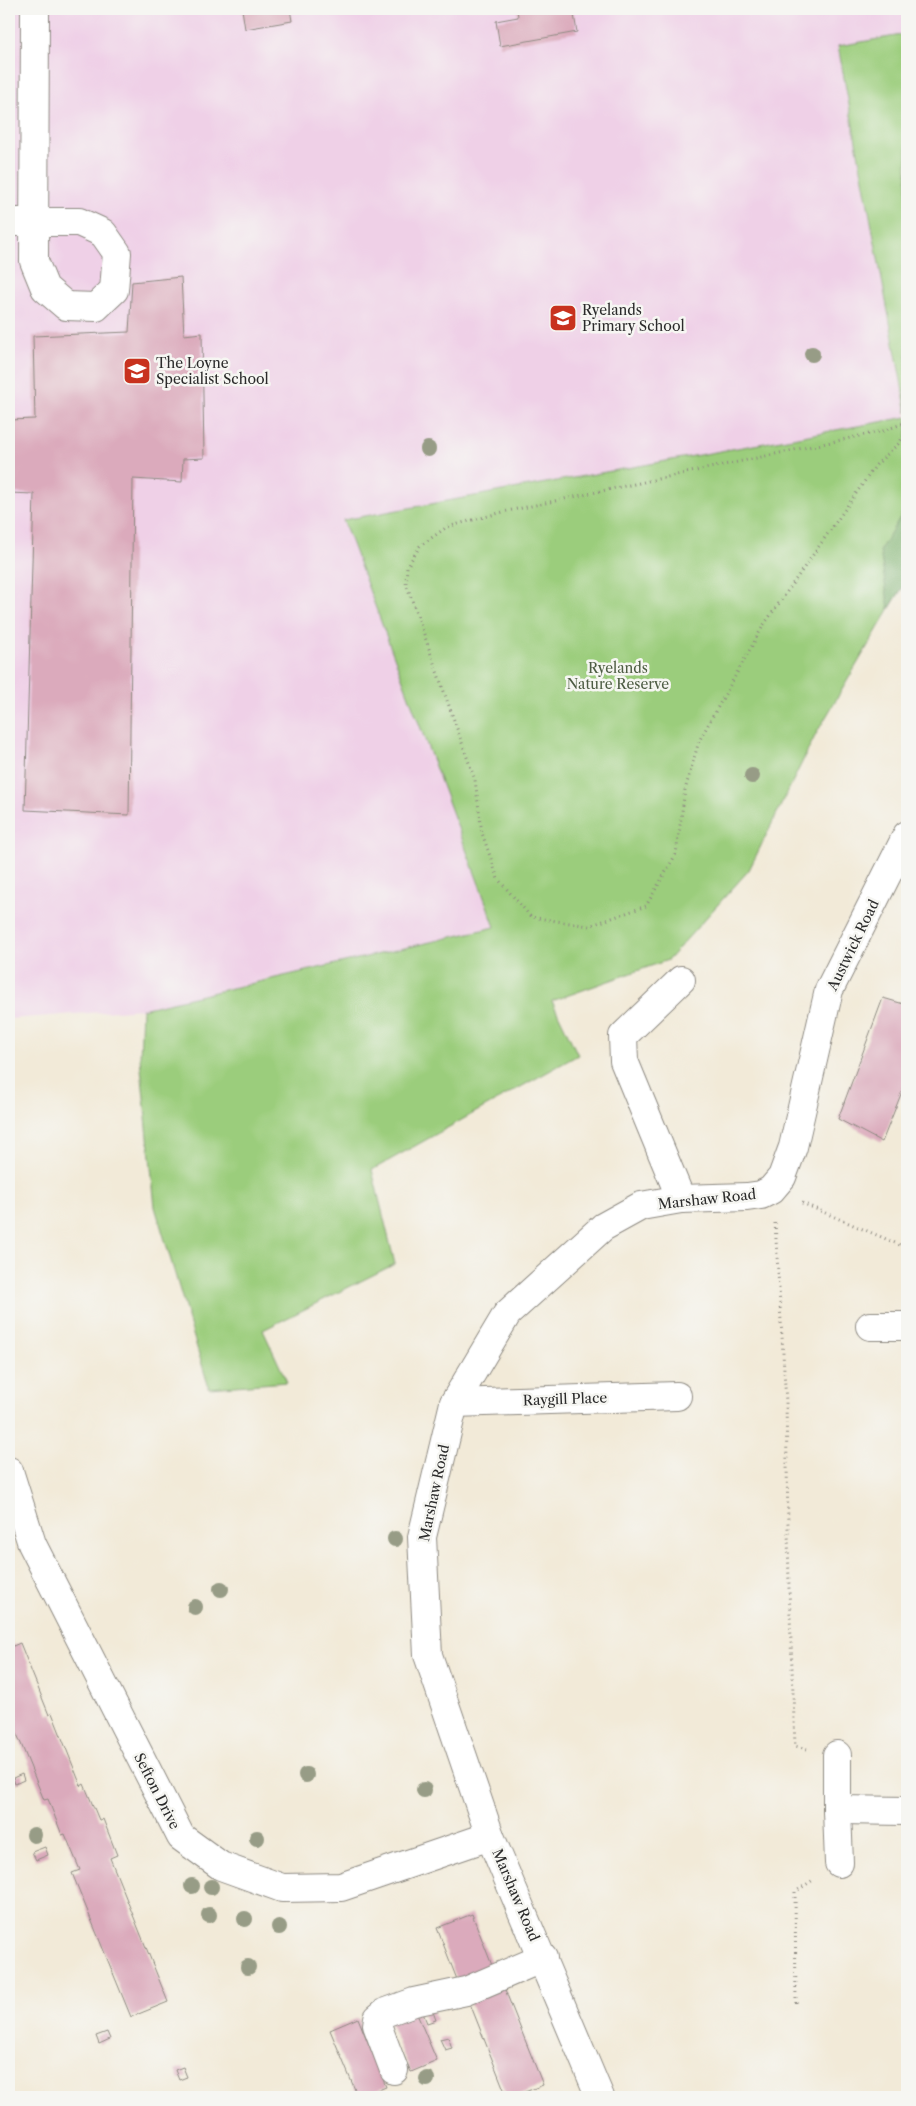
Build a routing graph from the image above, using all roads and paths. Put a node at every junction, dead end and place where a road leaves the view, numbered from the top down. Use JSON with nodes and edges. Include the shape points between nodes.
{"nodes":[{"id":1,"x":35,"y":9,"type":"edge"},
{"id":2,"x":22,"y":223,"type":"edge"},
{"id":3,"x":907,"y":422,"type":"edge"},
{"id":4,"x":907,"y":432,"type":"edge"},
{"id":5,"x":907,"y":835,"type":"edge"},
{"id":6,"x":681,"y":980,"type":"dead end"},
{"id":7,"x":793,"y":1147,"type":"joint"},
{"id":8,"x":771,"y":1190,"type":"junction"},
{"id":9,"x":681,"y":1199,"type":"junction"},
{"id":10,"x":907,"y":1248,"type":"edge"},
{"id":11,"x":870,"y":1326,"type":"dead end"},
{"id":12,"x":907,"y":1326,"type":"edge"},
{"id":13,"x":677,"y":1396,"type":"dead end"},
{"id":14,"x":454,"y":1403,"type":"junction"},
{"id":15,"x":9,"y":1472,"type":"edge"},
{"id":16,"x":837,"y":1755,"type":"joint"},
{"id":17,"x":837,"y":1810,"type":"junction"},
{"id":18,"x":907,"y":1811,"type":"edge"},
{"id":19,"x":490,"y":1836,"type":"junction"},
{"id":20,"x":839,"y":1863,"type":"joint"},
{"id":21,"x":543,"y":1958,"type":"junction"},
{"id":22,"x":796,"y":2003,"type":"dead end"},
{"id":23,"x":394,"y":2070,"type":"dead end"},
{"id":24,"x":600,"y":2097,"type":"edge"}],
"edges":[{"from":1,"to":2,"type":"street"},
{"from":3,"to":4,"type":"path","via":[[883,431],[503,512],[447,527],[420,546],[407,567],[406,583],[475,780],[482,833],[498,878],[531,917],[589,926],[646,906],[676,854],[685,790],[699,741],[763,626],[876,465]]},
{"from":5,"to":7,"type":"street","name":"Austwick Road","via":[[829,990]]},
{"from":6,"to":9,"type":"street","via":[[623,1036],[624,1061]]},
{"from":7,"to":8,"type":"street","name":"Marshaw Road","via":[[782,1177]]},
{"from":8,"to":9,"type":"street","name":"Marshaw Road","via":[[747,1198]]},
{"from":8,"to":10,"type":"path"},
{"from":8,"to":16,"type":"path","via":[[786,1402],[795,1746]]},
{"from":9,"to":14,"type":"street","name":"Marshaw Road","via":[[641,1206],[603,1227],[507,1314]]},
{"from":11,"to":12,"type":"street"},
{"from":13,"to":14,"type":"street","name":"Raygill Place"},
{"from":14,"to":19,"type":"street","name":"Marshaw Road","via":[[422,1537],[428,1655]]},
{"from":15,"to":19,"type":"street","name":"Sefton Drive","via":[[32,1544],[181,1837],[221,1866],[282,1888],[341,1887]]},
{"from":16,"to":17,"type":"street"},
{"from":17,"to":18,"type":"street"},
{"from":17,"to":20,"type":"street"},
{"from":19,"to":21,"type":"street","name":"Marshaw Road"},
{"from":20,"to":22,"type":"path","via":[[795,1892]]},
{"from":21,"to":23,"type":"street","via":[[466,1991],[414,2002],[384,2013],[378,2018],[378,2025]]},
{"from":21,"to":24,"type":"street","name":"Marshaw Road"}]}
